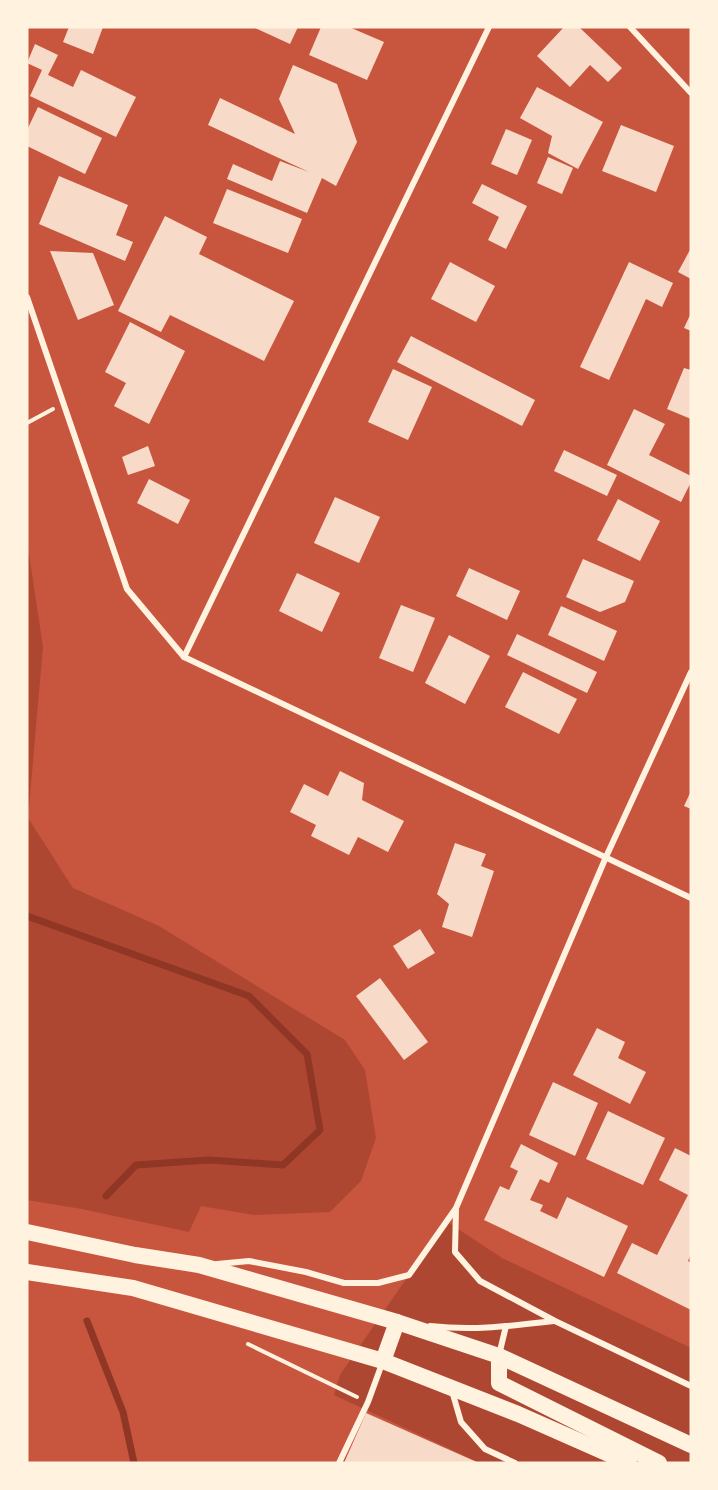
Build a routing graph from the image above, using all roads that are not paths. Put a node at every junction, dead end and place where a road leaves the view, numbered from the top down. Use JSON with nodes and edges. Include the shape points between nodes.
{"nodes":[{"id":1,"x":489,"y":27,"type":"edge"},
{"id":2,"x":630,"y":27,"type":"edge"},
{"id":3,"x":691,"y":93,"type":"edge"},
{"id":4,"x":27,"y":297,"type":"edge"},
{"id":5,"x":184,"y":657,"type":"junction"},
{"id":6,"x":691,"y":672,"type":"edge"},
{"id":7,"x":606,"y":857,"type":"junction"},
{"id":8,"x":691,"y":898,"type":"edge"},
{"id":9,"x":456,"y":1208,"type":"junction"},
{"id":10,"x":27,"y":1232,"type":"edge"},
{"id":11,"x":199,"y":1265,"type":"junction"},
{"id":12,"x":27,"y":1272,"type":"edge"},
{"id":13,"x":555,"y":1321,"type":"junction"},
{"id":14,"x":397,"y":1322,"type":"junction"},
{"id":15,"x":506,"y":1326,"type":"junction"},
{"id":16,"x":499,"y":1356,"type":"junction"},
{"id":17,"x":383,"y":1361,"type":"junction"},
{"id":18,"x":691,"y":1386,"type":"edge"},
{"id":19,"x":452,"y":1389,"type":"junction"},
{"id":20,"x":691,"y":1445,"type":"edge"},
{"id":21,"x":339,"y":1463,"type":"edge"},
{"id":22,"x":515,"y":1463,"type":"edge"},
{"id":23,"x":628,"y":1463,"type":"edge"},
{"id":24,"x":659,"y":1463,"type":"edge"}],
"edges":[{"from":1,"to":5,"type":"street"},
{"from":2,"to":3,"type":"street"},
{"from":4,"to":5,"type":"street","via":[[127,589]]},
{"from":5,"to":7,"type":"street"},
{"from":6,"to":7,"type":"street"},
{"from":7,"to":8,"type":"street"},
{"from":7,"to":9,"type":"street"},
{"from":9,"to":11,"type":"street","via":[[409,1275],[378,1283],[344,1283],[249,1261]]},
{"from":9,"to":13,"type":"street","via":[[455,1252],[480,1281]]},
{"from":10,"to":11,"type":"highway"},
{"from":11,"to":14,"type":"highway"},
{"from":12,"to":17,"type":"highway","via":[[133,1288]]},
{"from":13,"to":15,"type":"street"},
{"from":13,"to":18,"type":"street"},
{"from":14,"to":15,"type":"street","via":[[462,1329]]},
{"from":14,"to":16,"type":"highway"},
{"from":14,"to":17,"type":"highway"},
{"from":15,"to":16,"type":"street"},
{"from":16,"to":20,"type":"highway"},
{"from":16,"to":24,"type":"highway","via":[[499,1383]]},
{"from":17,"to":19,"type":"highway"},
{"from":17,"to":21,"type":"street"},
{"from":19,"to":22,"type":"street","via":[[461,1422],[485,1449]]},
{"from":19,"to":23,"type":"highway"}]}
